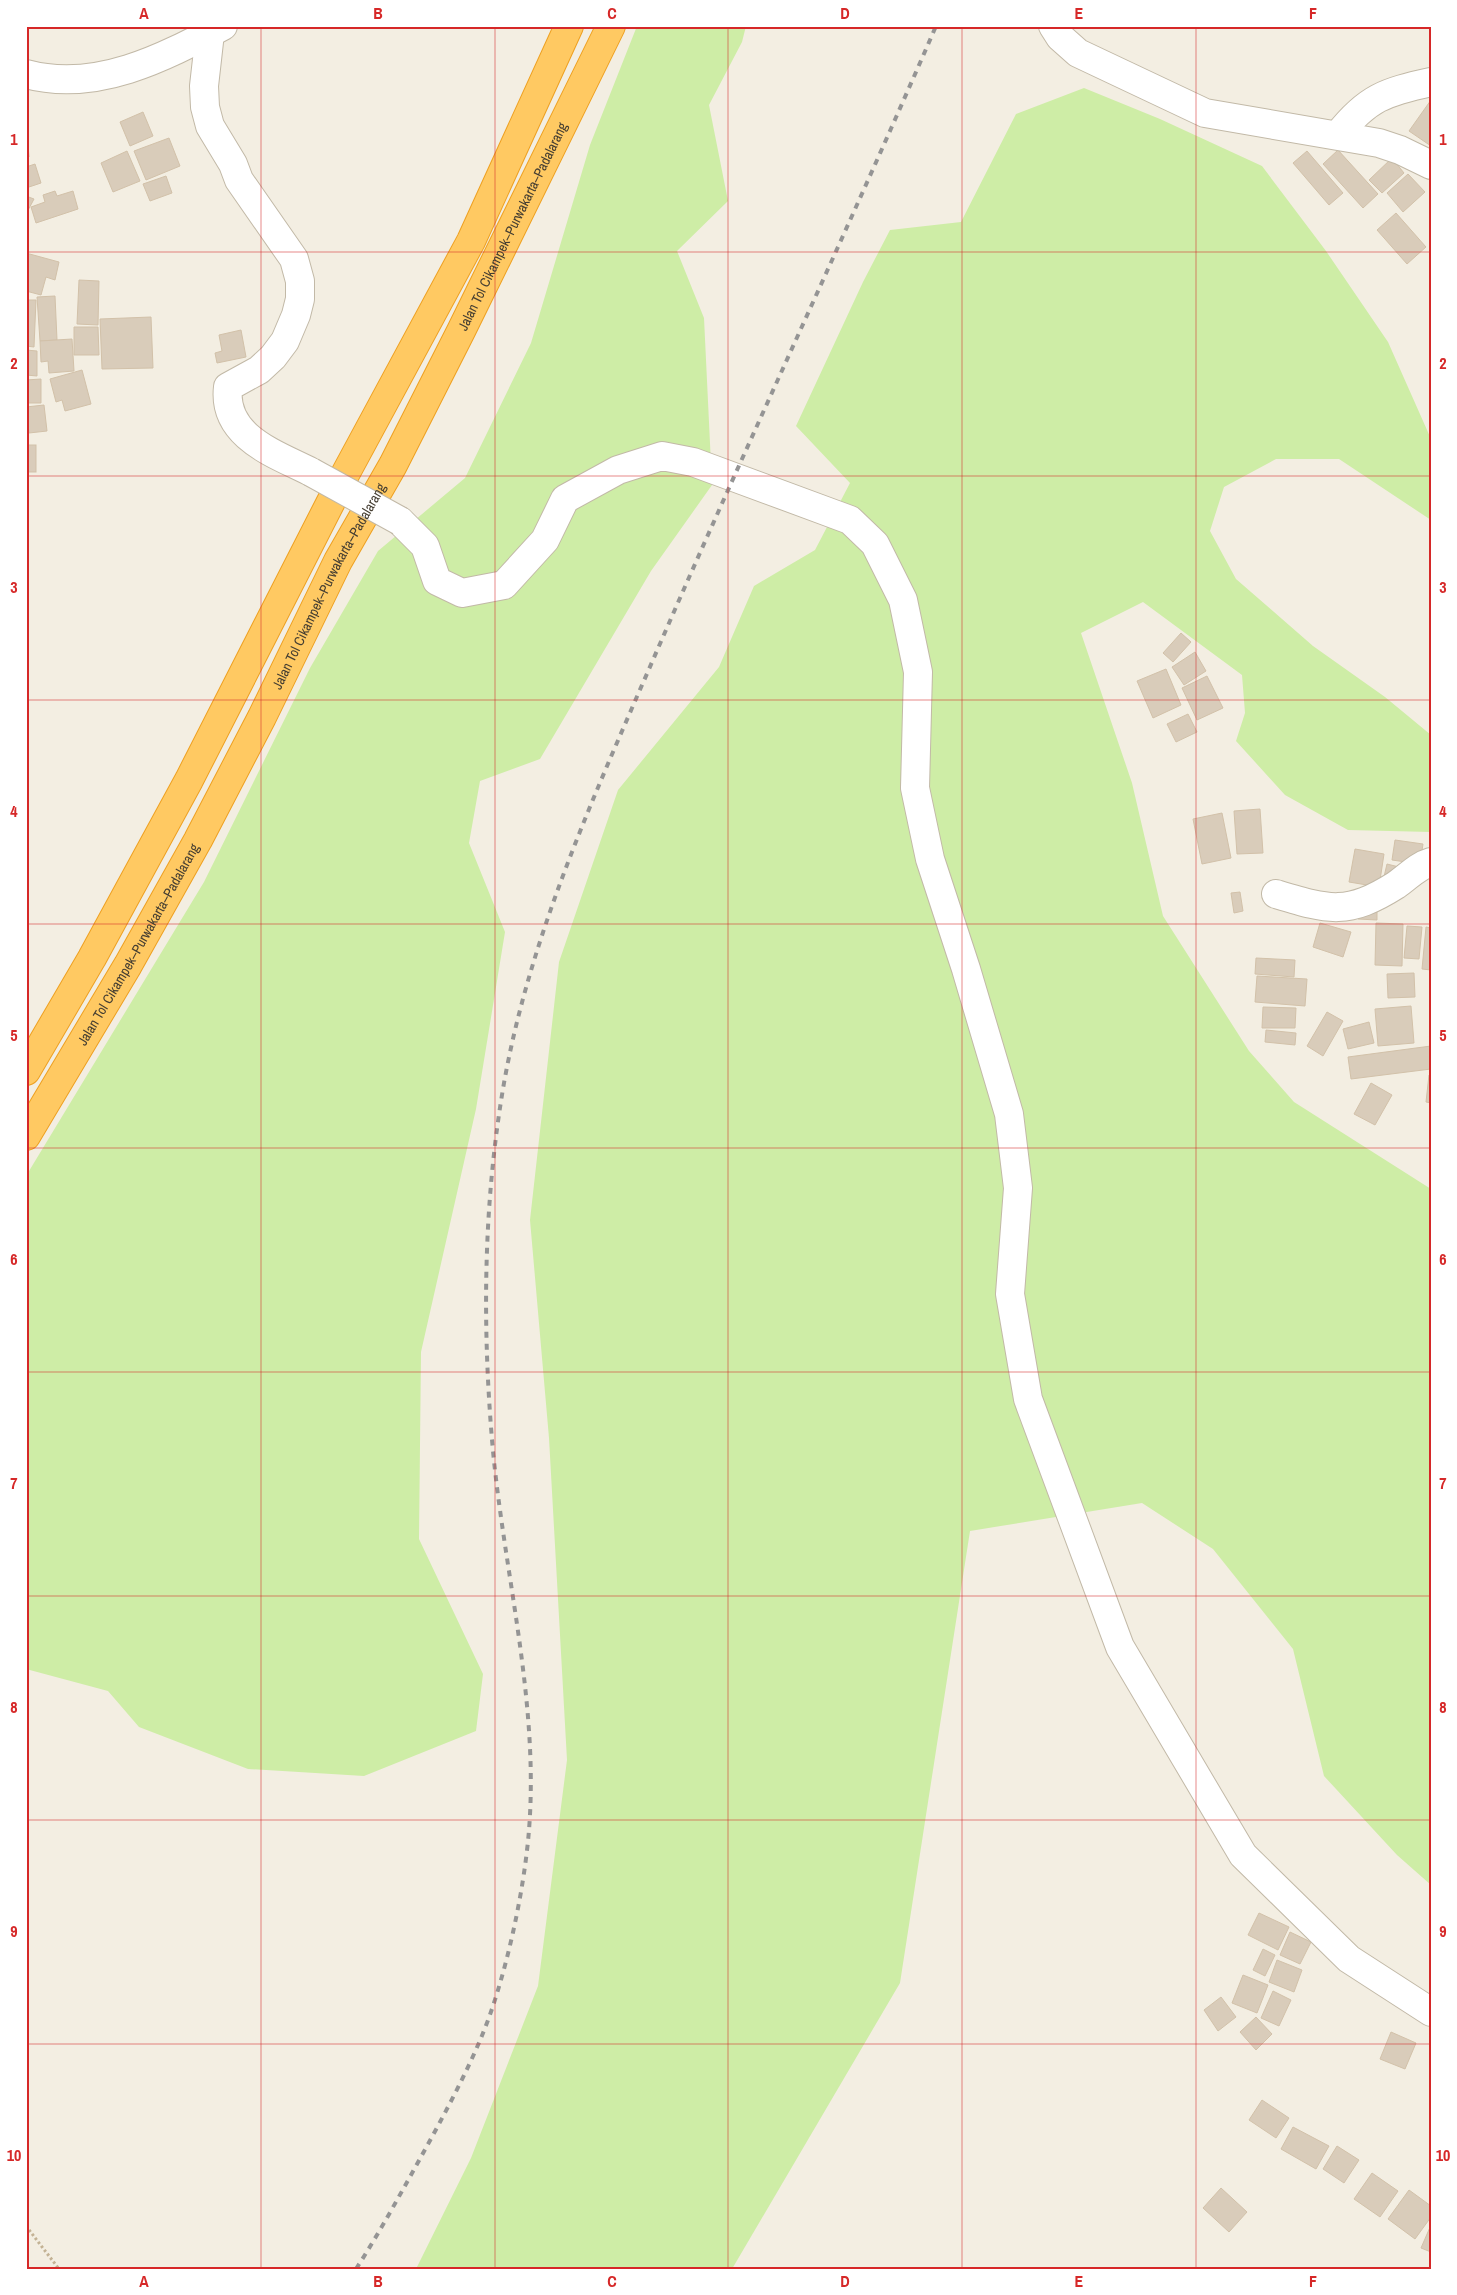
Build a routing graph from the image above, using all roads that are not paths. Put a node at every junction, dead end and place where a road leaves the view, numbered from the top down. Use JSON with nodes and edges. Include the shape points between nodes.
{"nodes":[{"id":1,"x":569,"y":26,"type":"edge"},
{"id":2,"x":611,"y":26,"type":"edge"},
{"id":3,"x":1054,"y":26,"type":"edge"},
{"id":4,"x":217,"y":30,"type":"edge"},
{"id":5,"x":26,"y":74,"type":"edge"},
{"id":6,"x":1431,"y":82,"type":"edge"},
{"id":7,"x":1338,"y":135,"type":"junction"},
{"id":8,"x":1431,"y":165,"type":"edge"},
{"id":9,"x":1431,"y":862,"type":"edge"},
{"id":10,"x":1276,"y":894,"type":"dead end"},
{"id":11,"x":26,"y":1071,"type":"edge"},
{"id":12,"x":26,"y":1136,"type":"edge"},
{"id":13,"x":1431,"y":2012,"type":"edge"}],
"edges":[{"from":1,"to":11,"type":"highway","via":[[471,241],[342,480],[189,780]]},
{"from":2,"to":12,"type":"highway","name":"Jalan Tol Cikampek–Purwakarta–Padalarang","via":[[461,332],[393,465],[338,561],[207,823],[128,965]]},
{"from":3,"to":7,"type":"street","via":[[1060,37],[1078,54],[1205,112]]},
{"from":4,"to":5,"type":"street","via":[[149,62],[77,81]]},
{"from":4,"to":13,"type":"street","bridge":true,"via":[[204,86],[210,126],[240,180],[294,259],[300,282],[296,316],[285,341],[259,370],[228,388],[233,420],[242,433],[400,521],[425,546],[437,581],[462,593],[504,585],[545,540],[565,500],[618,470],[662,456],[693,462],[850,520],[875,544],[903,600],[918,672],[915,788],[930,859],[1009,1114],[1018,1188],[1010,1294],[1028,1399],[1120,1647],[1243,1855],[1350,1959]]},
{"from":6,"to":7,"type":"street","via":[[1378,98],[1363,107]]},
{"from":7,"to":8,"type":"street","via":[[1379,143]]},
{"from":9,"to":10,"type":"street","via":[[1423,864],[1374,899],[1352,907],[1317,906]]}]}
